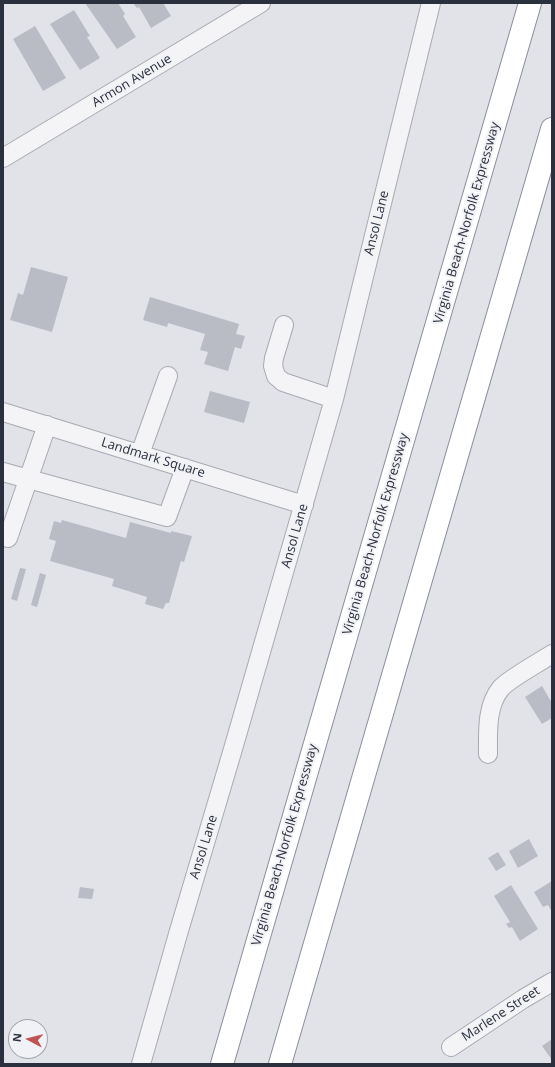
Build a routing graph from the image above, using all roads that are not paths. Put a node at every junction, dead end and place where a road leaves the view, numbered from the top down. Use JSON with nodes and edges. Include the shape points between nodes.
{"nodes":[{"id":1,"x":261,"y":3,"type":"edge"},
{"id":2,"x":431,"y":3,"type":"edge"},
{"id":3,"x":530,"y":3,"type":"edge"},
{"id":4,"x":552,"y":129,"type":"edge"},
{"id":5,"x":3,"y":158,"type":"edge"},
{"id":6,"x":284,"y":326,"type":"dead end"},
{"id":7,"x":168,"y":376,"type":"dead end"},
{"id":8,"x":334,"y":399,"type":"junction"},
{"id":9,"x":3,"y":412,"type":"edge"},
{"id":10,"x":47,"y":425,"type":"junction"},
{"id":11,"x":140,"y":454,"type":"junction"},
{"id":12,"x":185,"y":468,"type":"junction"},
{"id":13,"x":3,"y":472,"type":"edge"},
{"id":14,"x":29,"y":478,"type":"junction"},
{"id":15,"x":304,"y":505,"type":"junction"},
{"id":16,"x":3,"y":536,"type":"edge"},
{"id":17,"x":552,"y":654,"type":"edge"},
{"id":18,"x":488,"y":754,"type":"dead end"},
{"id":19,"x":552,"y":982,"type":"edge"},
{"id":20,"x":451,"y":1047,"type":"dead end"},
{"id":21,"x":142,"y":1064,"type":"edge"},
{"id":22,"x":222,"y":1064,"type":"edge"},
{"id":23,"x":280,"y":1064,"type":"edge"}],
"edges":[{"from":1,"to":5,"type":"street","name":"Armon Avenue"},
{"from":2,"to":8,"type":"street","name":"Ansol Lane"},
{"from":3,"to":22,"type":"highway","name":"Virginia Beach-Norfolk Expressway"},
{"from":4,"to":23,"type":"highway"},
{"from":6,"to":8,"type":"street","via":[[274,358],[276,376],[283,382]]},
{"from":7,"to":11,"type":"street"},
{"from":8,"to":15,"type":"street","name":"Ansol Lane"},
{"from":9,"to":10,"type":"street","name":"Landmark Square"},
{"from":10,"to":11,"type":"street","name":"Landmark Square"},
{"from":10,"to":14,"type":"street"},
{"from":11,"to":12,"type":"street","name":"Landmark Square"},
{"from":12,"to":14,"type":"street","via":[[167,517]]},
{"from":12,"to":15,"type":"street","name":"Landmark Square"},
{"from":13,"to":14,"type":"street"},
{"from":14,"to":16,"type":"street","via":[[8,538]]},
{"from":15,"to":21,"type":"street","name":"Ansol Lane"},
{"from":17,"to":18,"type":"street","via":[[501,687],[493,701],[488,732]]},
{"from":19,"to":20,"type":"street","name":"Marlene Street"}]}
